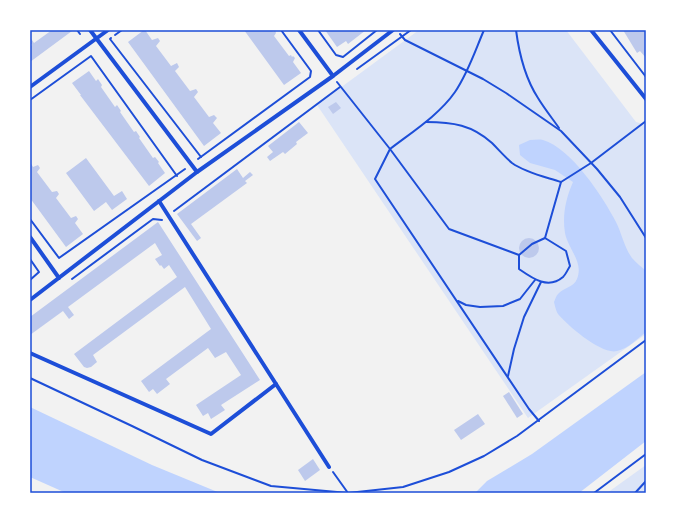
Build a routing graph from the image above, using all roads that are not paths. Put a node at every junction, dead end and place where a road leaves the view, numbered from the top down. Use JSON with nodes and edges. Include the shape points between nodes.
{"nodes":[{"id":1,"x":90,"y":30,"type":"edge"},
{"id":2,"x":108,"y":30,"type":"edge"},
{"id":3,"x":299,"y":30,"type":"edge"},
{"id":4,"x":393,"y":30,"type":"edge"},
{"id":5,"x":592,"y":30,"type":"edge"},
{"id":6,"x":96,"y":38,"type":"junction"},
{"id":7,"x":333,"y":76,"type":"junction"},
{"id":8,"x":30,"y":87,"type":"edge"},
{"id":9,"x":646,"y":99,"type":"edge"},
{"id":10,"x":197,"y":172,"type":"junction"},
{"id":11,"x":159,"y":201,"type":"junction"},
{"id":12,"x":30,"y":237,"type":"edge"},
{"id":13,"x":59,"y":278,"type":"junction"},
{"id":14,"x":30,"y":300,"type":"edge"},
{"id":15,"x":30,"y":353,"type":"edge"},
{"id":16,"x":276,"y":384,"type":"junction"},
{"id":17,"x":329,"y":467,"type":"road end"}],
"edges":[{"from":1,"to":6,"type":"street"},
{"from":2,"to":6,"type":"street"},
{"from":3,"to":7,"type":"street"},
{"from":4,"to":7,"type":"street"},
{"from":5,"to":9,"type":"street"},
{"from":6,"to":8,"type":"street"},
{"from":6,"to":10,"type":"street"},
{"from":7,"to":10,"type":"street"},
{"from":10,"to":11,"type":"street"},
{"from":11,"to":13,"type":"street"},
{"from":11,"to":16,"type":"street"},
{"from":12,"to":13,"type":"street"},
{"from":13,"to":14,"type":"street"},
{"from":15,"to":16,"type":"street","via":[[211,434]]},
{"from":16,"to":17,"type":"street"}]}
